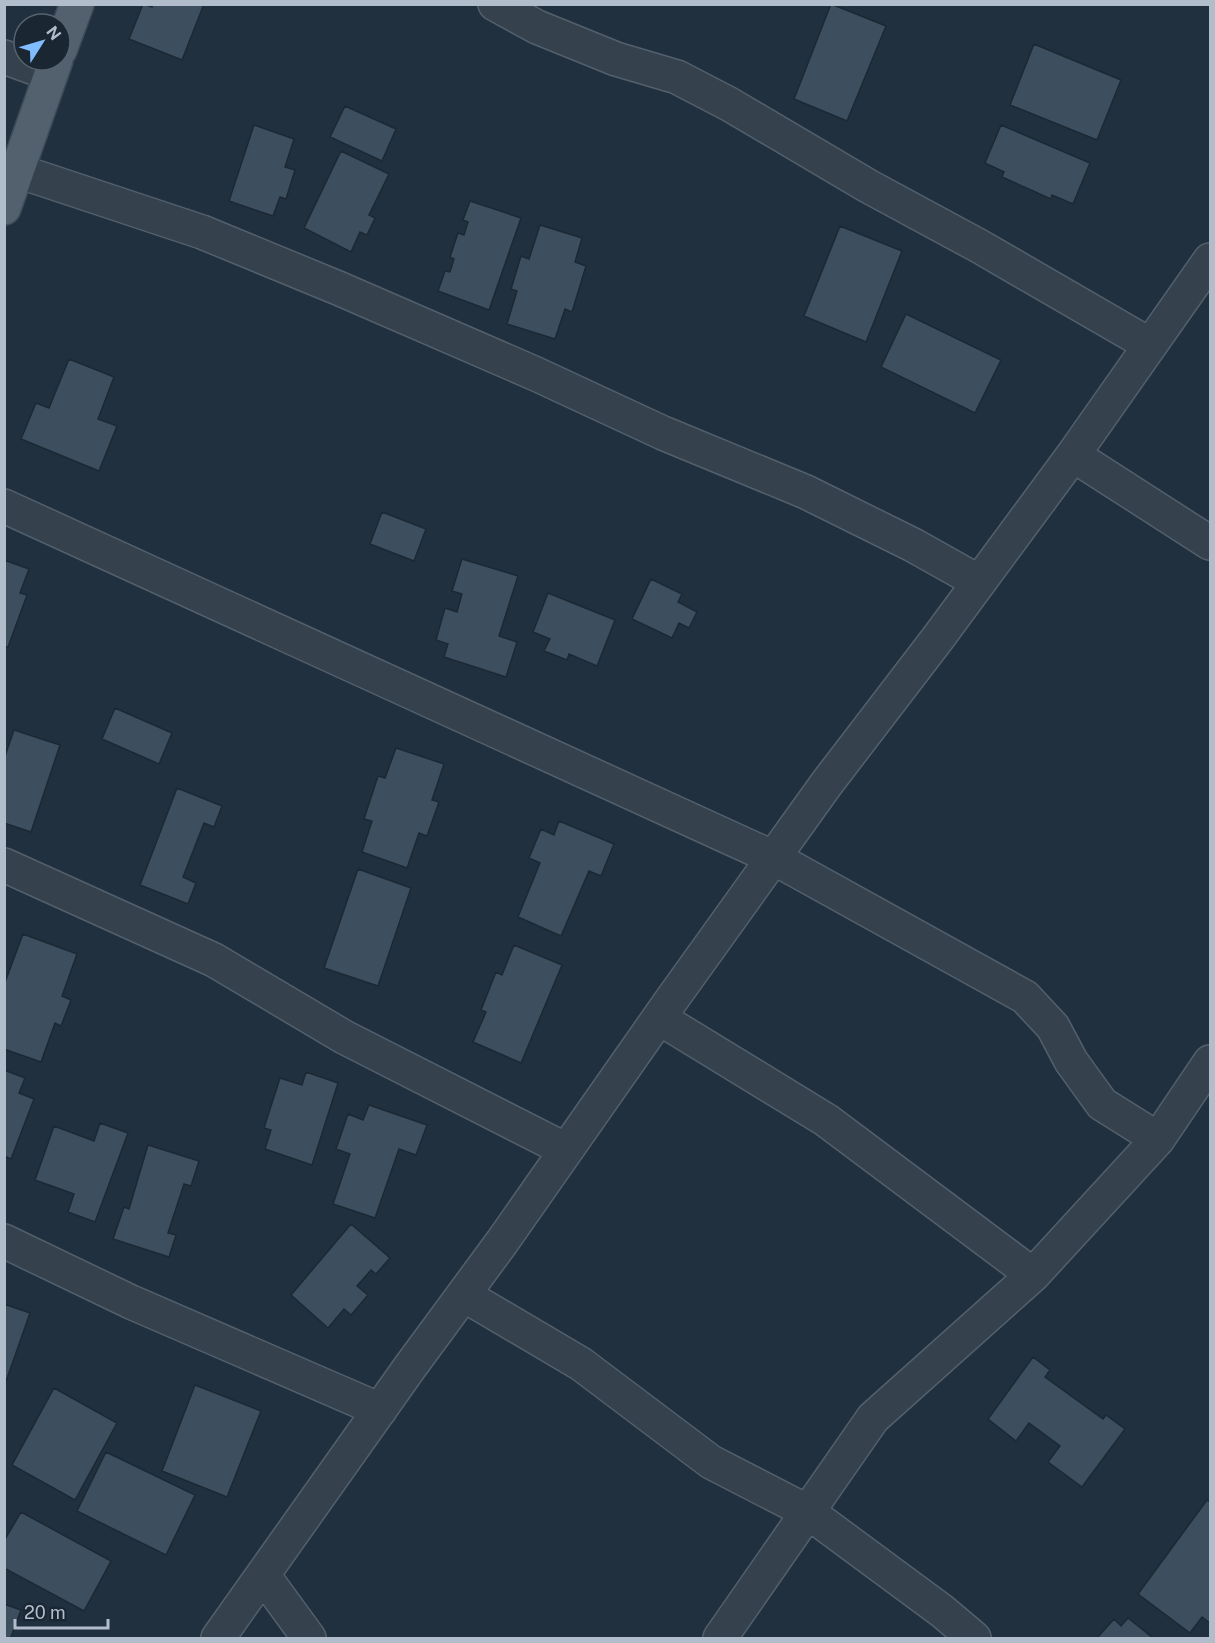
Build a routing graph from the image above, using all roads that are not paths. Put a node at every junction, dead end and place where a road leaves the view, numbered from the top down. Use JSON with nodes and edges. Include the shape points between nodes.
{"nodes":[{"id":1,"x":495,"y":4,"type":"edge"},
{"id":2,"x":52,"y":72,"type":"edge"},
{"id":3,"x":18,"y":171,"type":"junction"},
{"id":4,"x":4,"y":208,"type":"edge"},
{"id":5,"x":1210,"y":260,"type":"edge"},
{"id":6,"x":1150,"y":345,"type":"junction"},
{"id":7,"x":1073,"y":455,"type":"junction"},
{"id":8,"x":4,"y":506,"type":"edge"},
{"id":9,"x":1210,"y":543,"type":"edge"},
{"id":10,"x":979,"y":582,"type":"junction"},
{"id":11,"x":774,"y":858,"type":"junction"},
{"id":12,"x":4,"y":865,"type":"edge"},
{"id":13,"x":659,"y":1018,"type":"junction"},
{"id":14,"x":1210,"y":1062,"type":"edge"},
{"id":15,"x":1158,"y":1139,"type":"junction"},
{"id":16,"x":566,"y":1150,"type":"junction"},
{"id":17,"x":4,"y":1241,"type":"edge"},
{"id":18,"x":1033,"y":1275,"type":"junction"},
{"id":19,"x":464,"y":1296,"type":"junction"},
{"id":20,"x":380,"y":1410,"type":"junction"},
{"id":21,"x":808,"y":1512,"type":"junction"},
{"id":22,"x":263,"y":1575,"type":"junction"},
{"id":23,"x":218,"y":1638,"type":"edge"},
{"id":24,"x":309,"y":1638,"type":"edge"},
{"id":25,"x":720,"y":1638,"type":"edge"},
{"id":26,"x":974,"y":1638,"type":"edge"}],
"edges":[{"from":1,"to":6,"type":"street","via":[[537,27],[606,55],[677,77],[729,104]]},
{"from":2,"to":3,"type":"main road"},
{"from":3,"to":4,"type":"main road"},
{"from":3,"to":10,"type":"street","via":[[202,232],[338,288],[663,433],[806,492]]},
{"from":5,"to":6,"type":"street"},
{"from":6,"to":7,"type":"street"},
{"from":7,"to":9,"type":"street"},
{"from":7,"to":10,"type":"street"},
{"from":8,"to":11,"type":"street"},
{"from":10,"to":11,"type":"street"},
{"from":11,"to":13,"type":"street"},
{"from":11,"to":15,"type":"street","via":[[1025,998],[1053,1027],[1071,1061],[1102,1104]]},
{"from":12,"to":16,"type":"street","via":[[214,960],[344,1037]]},
{"from":13,"to":16,"type":"street"},
{"from":13,"to":18,"type":"street","via":[[826,1120]]},
{"from":14,"to":15,"type":"street"},
{"from":15,"to":18,"type":"street"},
{"from":16,"to":19,"type":"street"},
{"from":17,"to":20,"type":"street","via":[[131,1302]]},
{"from":18,"to":21,"type":"street","via":[[873,1418]]},
{"from":19,"to":20,"type":"street"},
{"from":19,"to":21,"type":"street","via":[[581,1364],[711,1462]]},
{"from":20,"to":22,"type":"street"},
{"from":21,"to":25,"type":"street"},
{"from":21,"to":26,"type":"street"},
{"from":22,"to":23,"type":"street"},
{"from":22,"to":24,"type":"street"}]}
